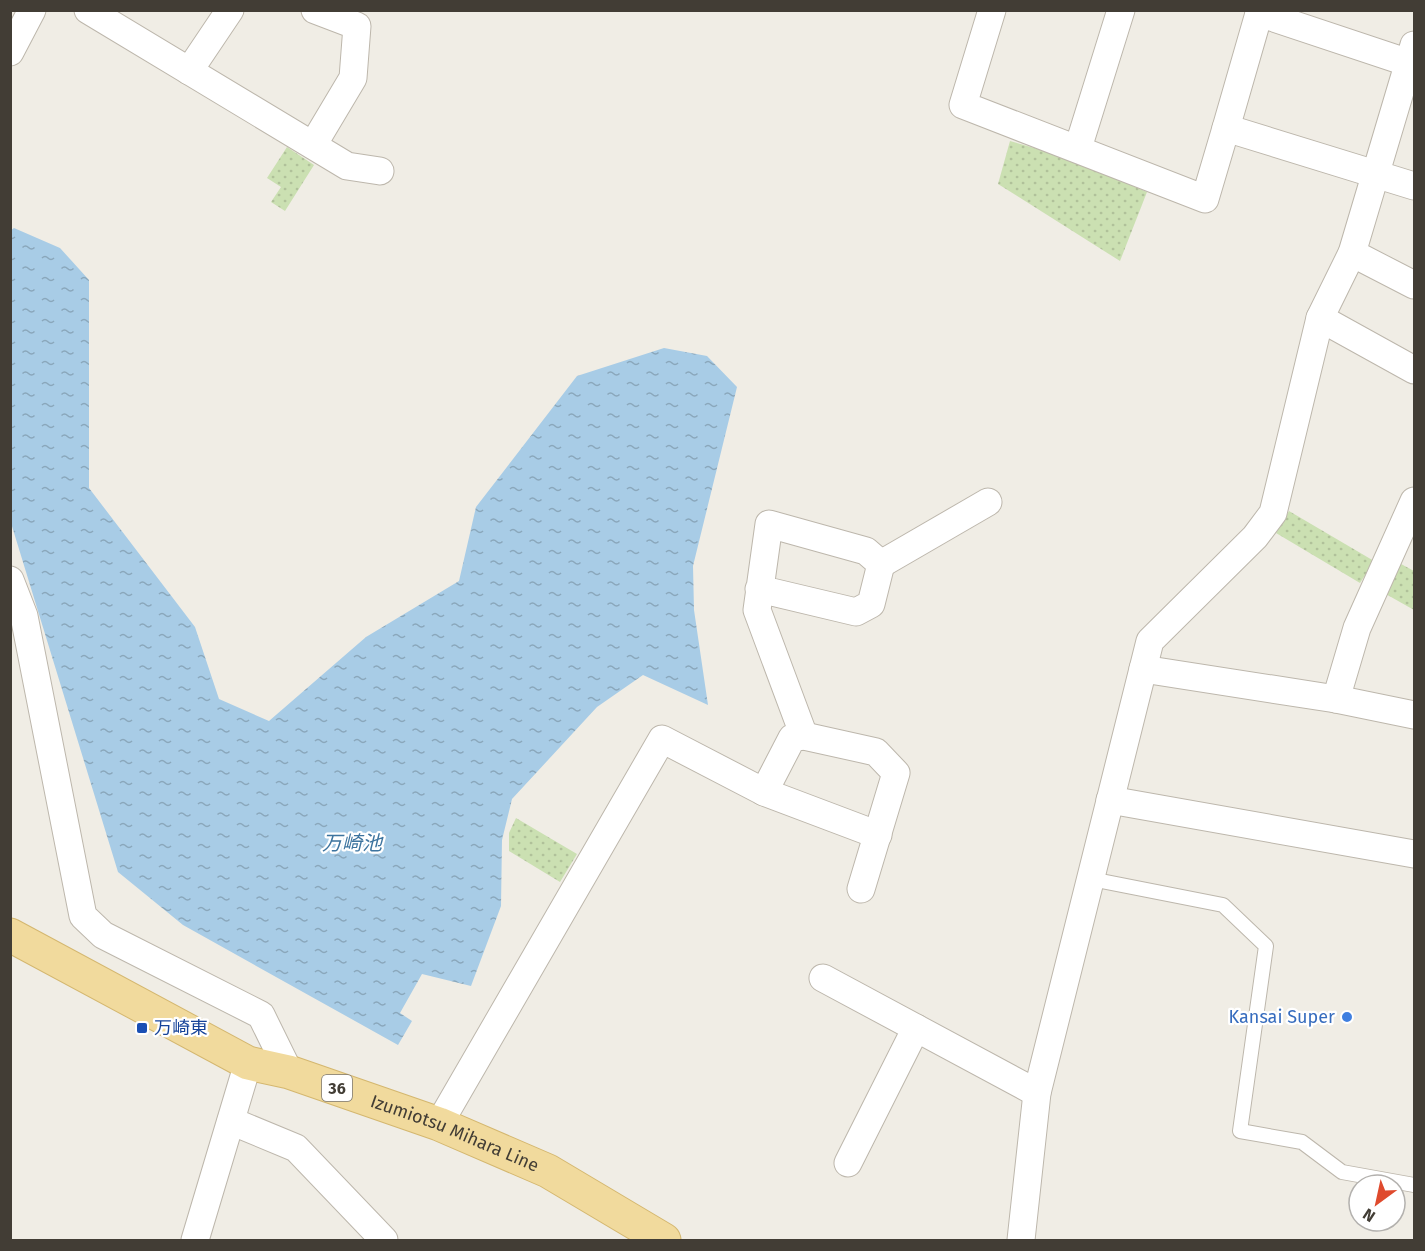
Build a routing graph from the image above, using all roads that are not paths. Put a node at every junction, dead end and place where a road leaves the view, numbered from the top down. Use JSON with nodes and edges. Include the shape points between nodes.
{"nodes":[{"id":1,"x":32,"y":10,"type":"edge"},
{"id":2,"x":88,"y":10,"type":"edge"},
{"id":3,"x":230,"y":10,"type":"edge"},
{"id":4,"x":315,"y":10,"type":"edge"},
{"id":5,"x":992,"y":10,"type":"edge"},
{"id":6,"x":1122,"y":10,"type":"edge"},
{"id":7,"x":1259,"y":12,"type":"edge"},
{"id":8,"x":10,"y":52,"type":"edge"},
{"id":9,"x":1412,"y":54,"type":"edge"},
{"id":10,"x":189,"y":71,"type":"junction"},
{"id":11,"x":1226,"y":128,"type":"junction"},
{"id":12,"x":313,"y":145,"type":"junction"},
{"id":13,"x":1078,"y":148,"type":"junction"},
{"id":14,"x":380,"y":171,"type":"dead end"},
{"id":15,"x":1377,"y":175,"type":"junction"},
{"id":16,"x":1414,"y":186,"type":"edge"},
{"id":17,"x":1352,"y":253,"type":"junction"},
{"id":18,"x":1414,"y":285,"type":"edge"},
{"id":19,"x":1320,"y":318,"type":"junction"},
{"id":20,"x":1414,"y":370,"type":"edge"},
{"id":21,"x":1414,"y":501,"type":"edge"},
{"id":22,"x":988,"y":502,"type":"dead end"},
{"id":23,"x":881,"y":564,"type":"junction"},
{"id":24,"x":10,"y":580,"type":"edge"},
{"id":25,"x":759,"y":589,"type":"junction"},
{"id":26,"x":1143,"y":669,"type":"junction"},
{"id":27,"x":1336,"y":699,"type":"junction"},
{"id":28,"x":1414,"y":715,"type":"edge"},
{"id":29,"x":804,"y":736,"type":"junction"},
{"id":30,"x":764,"y":792,"type":"junction"},
{"id":31,"x":1110,"y":801,"type":"junction"},
{"id":32,"x":878,"y":835,"type":"junction"},
{"id":33,"x":1414,"y":854,"type":"edge"},
{"id":34,"x":1091,"y":879,"type":"junction"},
{"id":35,"x":861,"y":889,"type":"dead end"},
{"id":36,"x":10,"y":935,"type":"edge"},
{"id":37,"x":823,"y":978,"type":"dead end"},
{"id":38,"x":916,"y":1028,"type":"junction"},
{"id":39,"x":248,"y":1062,"type":"junction"},
{"id":40,"x":289,"y":1071,"type":"junction"},
{"id":41,"x":1037,"y":1093,"type":"junction"},
{"id":42,"x":231,"y":1121,"type":"junction"},
{"id":43,"x":439,"y":1124,"type":"junction"},
{"id":44,"x":848,"y":1163,"type":"dead end"},
{"id":45,"x":1414,"y":1185,"type":"edge"},
{"id":46,"x":195,"y":1240,"type":"edge"},
{"id":47,"x":384,"y":1240,"type":"edge"},
{"id":48,"x":664,"y":1240,"type":"edge"},
{"id":49,"x":1021,"y":1240,"type":"edge"}],
"edges":[{"from":1,"to":8,"type":"street"},
{"from":2,"to":10,"type":"street"},
{"from":3,"to":10,"type":"street"},
{"from":4,"to":12,"type":"street","via":[[357,26],[353,78]]},
{"from":5,"to":13,"type":"street","via":[[963,105]]},
{"from":6,"to":13,"type":"street"},
{"from":7,"to":9,"type":"street"},
{"from":7,"to":11,"type":"street"},
{"from":9,"to":15,"type":"street"},
{"from":10,"to":12,"type":"street"},
{"from":11,"to":13,"type":"street","via":[[1205,199]]},
{"from":11,"to":15,"type":"street"},
{"from":12,"to":14,"type":"street","via":[[346,166]]},
{"from":15,"to":16,"type":"street"},
{"from":15,"to":17,"type":"street"},
{"from":17,"to":18,"type":"street"},
{"from":17,"to":19,"type":"street"},
{"from":19,"to":20,"type":"street"},
{"from":19,"to":26,"type":"street","via":[[1273,513],[1255,537],[1150,641]]},
{"from":21,"to":27,"type":"street","via":[[1357,628]]},
{"from":22,"to":23,"type":"street"},
{"from":23,"to":25,"type":"street","via":[[871,604],[856,612]]},
{"from":23,"to":25,"type":"street","via":[[866,551],[769,524]]},
{"from":24,"to":40,"type":"street","via":[[24,616],[83,916],[103,935],[261,1015]]},
{"from":25,"to":29,"type":"street","via":[[757,610]]},
{"from":26,"to":27,"type":"street"},
{"from":26,"to":31,"type":"street"},
{"from":27,"to":28,"type":"street"},
{"from":29,"to":30,"type":"street","via":[[792,738]]},
{"from":29,"to":32,"type":"street","via":[[876,752],[896,773]]},
{"from":30,"to":32,"type":"street"},
{"from":30,"to":43,"type":"street","via":[[662,739]]},
{"from":31,"to":33,"type":"street"},
{"from":31,"to":34,"type":"street"},
{"from":32,"to":35,"type":"street"},
{"from":34,"to":41,"type":"street"},
{"from":34,"to":45,"type":"lane","via":[[1222,905],[1266,946],[1240,1131],[1302,1142],[1342,1173]]},
{"from":36,"to":39,"type":"main road","name":"Izumiotsu Mihara Line","number":"36"},
{"from":37,"to":38,"type":"street"},
{"from":38,"to":41,"type":"street"},
{"from":38,"to":44,"type":"street"},
{"from":39,"to":40,"type":"main road","name":"Izumiotsu Mihara Line","number":"36"},
{"from":39,"to":42,"type":"street"},
{"from":40,"to":43,"type":"main road","name":"Izumiotsu Mihara Line","number":"36"},
{"from":41,"to":49,"type":"street"},
{"from":42,"to":46,"type":"street"},
{"from":42,"to":47,"type":"street","via":[[296,1149]]},
{"from":43,"to":48,"type":"main road","name":"Izumiotsu Mihara Line","number":"36","via":[[548,1171]]}]}
